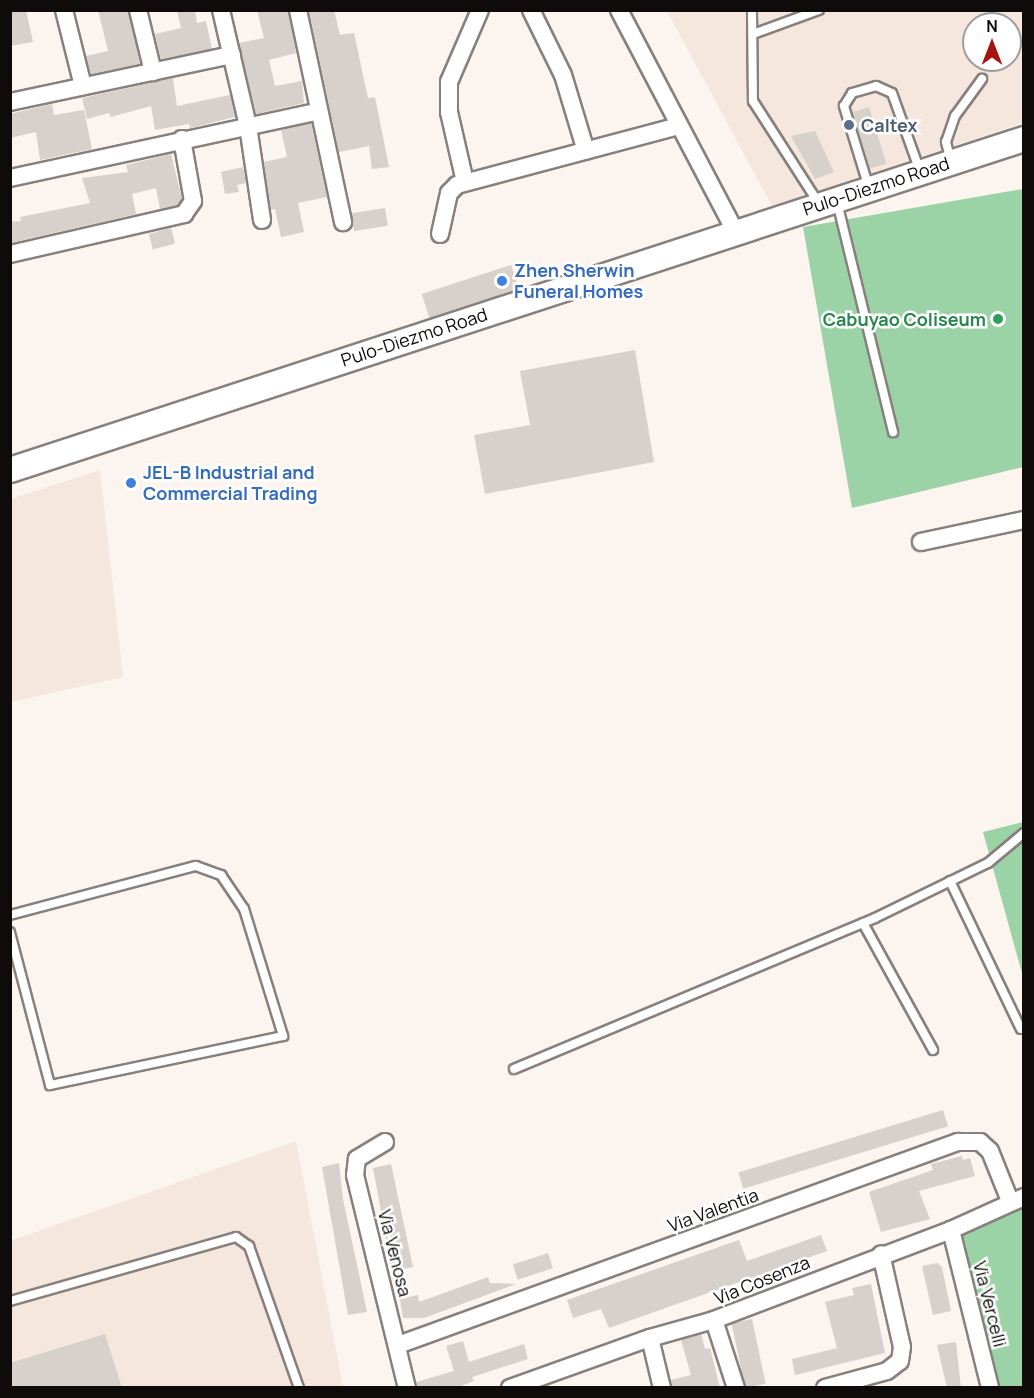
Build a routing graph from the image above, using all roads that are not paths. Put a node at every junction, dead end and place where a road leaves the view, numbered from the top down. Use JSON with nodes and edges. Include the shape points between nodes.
{"nodes":[{"id":1,"x":64,"y":10,"type":"edge"},
{"id":2,"x":138,"y":10,"type":"edge"},
{"id":3,"x":221,"y":10,"type":"edge"},
{"id":4,"x":298,"y":10,"type":"edge"},
{"id":5,"x":480,"y":10,"type":"edge"},
{"id":6,"x":531,"y":10,"type":"edge"},
{"id":7,"x":619,"y":10,"type":"edge"},
{"id":8,"x":752,"y":10,"type":"edge"},
{"id":9,"x":819,"y":10,"type":"edge"},
{"id":10,"x":753,"y":34,"type":"junction"},
{"id":11,"x":232,"y":55,"type":"junction"},
{"id":12,"x":153,"y":72,"type":"junction"},
{"id":13,"x":982,"y":79,"type":"dead end"},
{"id":14,"x":83,"y":86,"type":"junction"},
{"id":15,"x":11,"y":101,"type":"edge"},
{"id":16,"x":319,"y":111,"type":"junction"},
{"id":17,"x":248,"y":126,"type":"junction"},
{"id":18,"x":679,"y":126,"type":"junction"},
{"id":19,"x":182,"y":139,"type":"junction"},
{"id":20,"x":1023,"y":139,"type":"edge"},
{"id":21,"x":586,"y":151,"type":"junction"},
{"id":22,"x":951,"y":162,"type":"junction"},
{"id":23,"x":921,"y":172,"type":"junction"},
{"id":24,"x":10,"y":178,"type":"edge"},
{"id":25,"x":465,"y":182,"type":"junction"},
{"id":26,"x":869,"y":189,"type":"junction"},
{"id":27,"x":828,"y":201,"type":"junction"},
{"id":28,"x":262,"y":220,"type":"dead end"},
{"id":29,"x":343,"y":222,"type":"dead end"},
{"id":30,"x":735,"y":231,"type":"junction"},
{"id":31,"x":440,"y":234,"type":"dead end"},
{"id":32,"x":10,"y":254,"type":"edge"},
{"id":33,"x":893,"y":432,"type":"dead end"},
{"id":34,"x":10,"y":470,"type":"edge"},
{"id":35,"x":1023,"y":520,"type":"edge"},
{"id":36,"x":921,"y":542,"type":"dead end"},
{"id":37,"x":1023,"y":833,"type":"edge"},
{"id":38,"x":950,"y":881,"type":"junction"},
{"id":39,"x":10,"y":915,"type":"edge"},
{"id":40,"x":863,"y":923,"type":"junction"},
{"id":41,"x":10,"y":932,"type":"edge"},
{"id":42,"x":1021,"y":1029,"type":"dead end"},
{"id":43,"x":933,"y":1050,"type":"dead end"},
{"id":44,"x":514,"y":1070,"type":"dead end"},
{"id":45,"x":385,"y":1142,"type":"dead end"},
{"id":46,"x":1017,"y":1199,"type":"edge"},
{"id":47,"x":951,"y":1230,"type":"junction"},
{"id":48,"x":881,"y":1254,"type":"junction"},
{"id":49,"x":10,"y":1301,"type":"edge"},
{"id":50,"x":714,"y":1320,"type":"junction"},
{"id":51,"x":650,"y":1338,"type":"junction"},
{"id":52,"x":398,"y":1346,"type":"junction"},
{"id":53,"x":299,"y":1388,"type":"edge"},
{"id":54,"x":407,"y":1388,"type":"edge"},
{"id":55,"x":510,"y":1388,"type":"edge"},
{"id":56,"x":662,"y":1388,"type":"edge"},
{"id":57,"x":736,"y":1388,"type":"edge"},
{"id":58,"x":825,"y":1388,"type":"edge"},
{"id":59,"x":990,"y":1388,"type":"edge"}],
"edges":[{"from":1,"to":14,"type":"street"},
{"from":2,"to":12,"type":"street"},
{"from":3,"to":11,"type":"street"},
{"from":4,"to":16,"type":"street"},
{"from":5,"to":25,"type":"street","via":[[449,82],[449,112]]},
{"from":6,"to":21,"type":"street","via":[[563,75]]},
{"from":7,"to":18,"type":"street"},
{"from":8,"to":10,"type":"lane"},
{"from":9,"to":10,"type":"lane"},
{"from":10,"to":27,"type":"lane","via":[[753,101]]},
{"from":11,"to":12,"type":"street"},
{"from":11,"to":17,"type":"street"},
{"from":12,"to":14,"type":"street"},
{"from":13,"to":22,"type":"lane","via":[[955,116],[946,142]]},
{"from":14,"to":15,"type":"street"},
{"from":16,"to":17,"type":"street"},
{"from":16,"to":29,"type":"street"},
{"from":17,"to":19,"type":"street"},
{"from":17,"to":28,"type":"street"},
{"from":18,"to":21,"type":"street"},
{"from":18,"to":30,"type":"street"},
{"from":19,"to":24,"type":"street"},
{"from":19,"to":32,"type":"street","via":[[193,201],[184,214]]},
{"from":20,"to":22,"type":"main road","name":"Pulo-Diezmo Road"},
{"from":21,"to":25,"type":"street"},
{"from":22,"to":23,"type":"main road","name":"Pulo-Diezmo Road"},
{"from":23,"to":26,"type":"main road","name":"Pulo-Diezmo Road"},
{"from":23,"to":26,"type":"lane","via":[[892,93],[876,86],[852,93],[844,106]]},
{"from":25,"to":31,"type":"street","via":[[449,193]]},
{"from":26,"to":27,"type":"main road","name":"Pulo-Diezmo Road"},
{"from":27,"to":30,"type":"main road","name":"Pulo-Diezmo Road"},
{"from":27,"to":33,"type":"lane"},
{"from":30,"to":34,"type":"main road","name":"Pulo-Diezmo Road"},
{"from":35,"to":36,"type":"street"},
{"from":37,"to":38,"type":"lane","via":[[988,863]]},
{"from":38,"to":40,"type":"lane"},
{"from":38,"to":42,"type":"lane"},
{"from":39,"to":41,"type":"lane","via":[[196,866],[221,875],[244,909],[283,1036],[50,1085]]},
{"from":40,"to":43,"type":"lane"},
{"from":40,"to":44,"type":"lane"},
{"from":45,"to":52,"type":"street","name":"Via Venosa","via":[[357,1159],[355,1175]]},
{"from":46,"to":47,"type":"street","name":"Via Cosenza"},
{"from":46,"to":52,"type":"street","name":"Via Valentia","via":[[990,1151],[980,1142],[958,1142]]},
{"from":47,"to":48,"type":"street","name":"Via Cosenza"},
{"from":47,"to":59,"type":"street","name":"Via Vercelli"},
{"from":48,"to":50,"type":"street","name":"Via Cosenza"},
{"from":48,"to":58,"type":"street","via":[[902,1347],[900,1361],[887,1371]]},
{"from":49,"to":53,"type":"lane","via":[[236,1237],[249,1246]]},
{"from":50,"to":51,"type":"street","name":"Via Cosenza"},
{"from":50,"to":57,"type":"street"},
{"from":51,"to":55,"type":"street","name":"Via Cosenza"},
{"from":51,"to":56,"type":"street"},
{"from":52,"to":54,"type":"street","name":"Via Venosa"}]}
